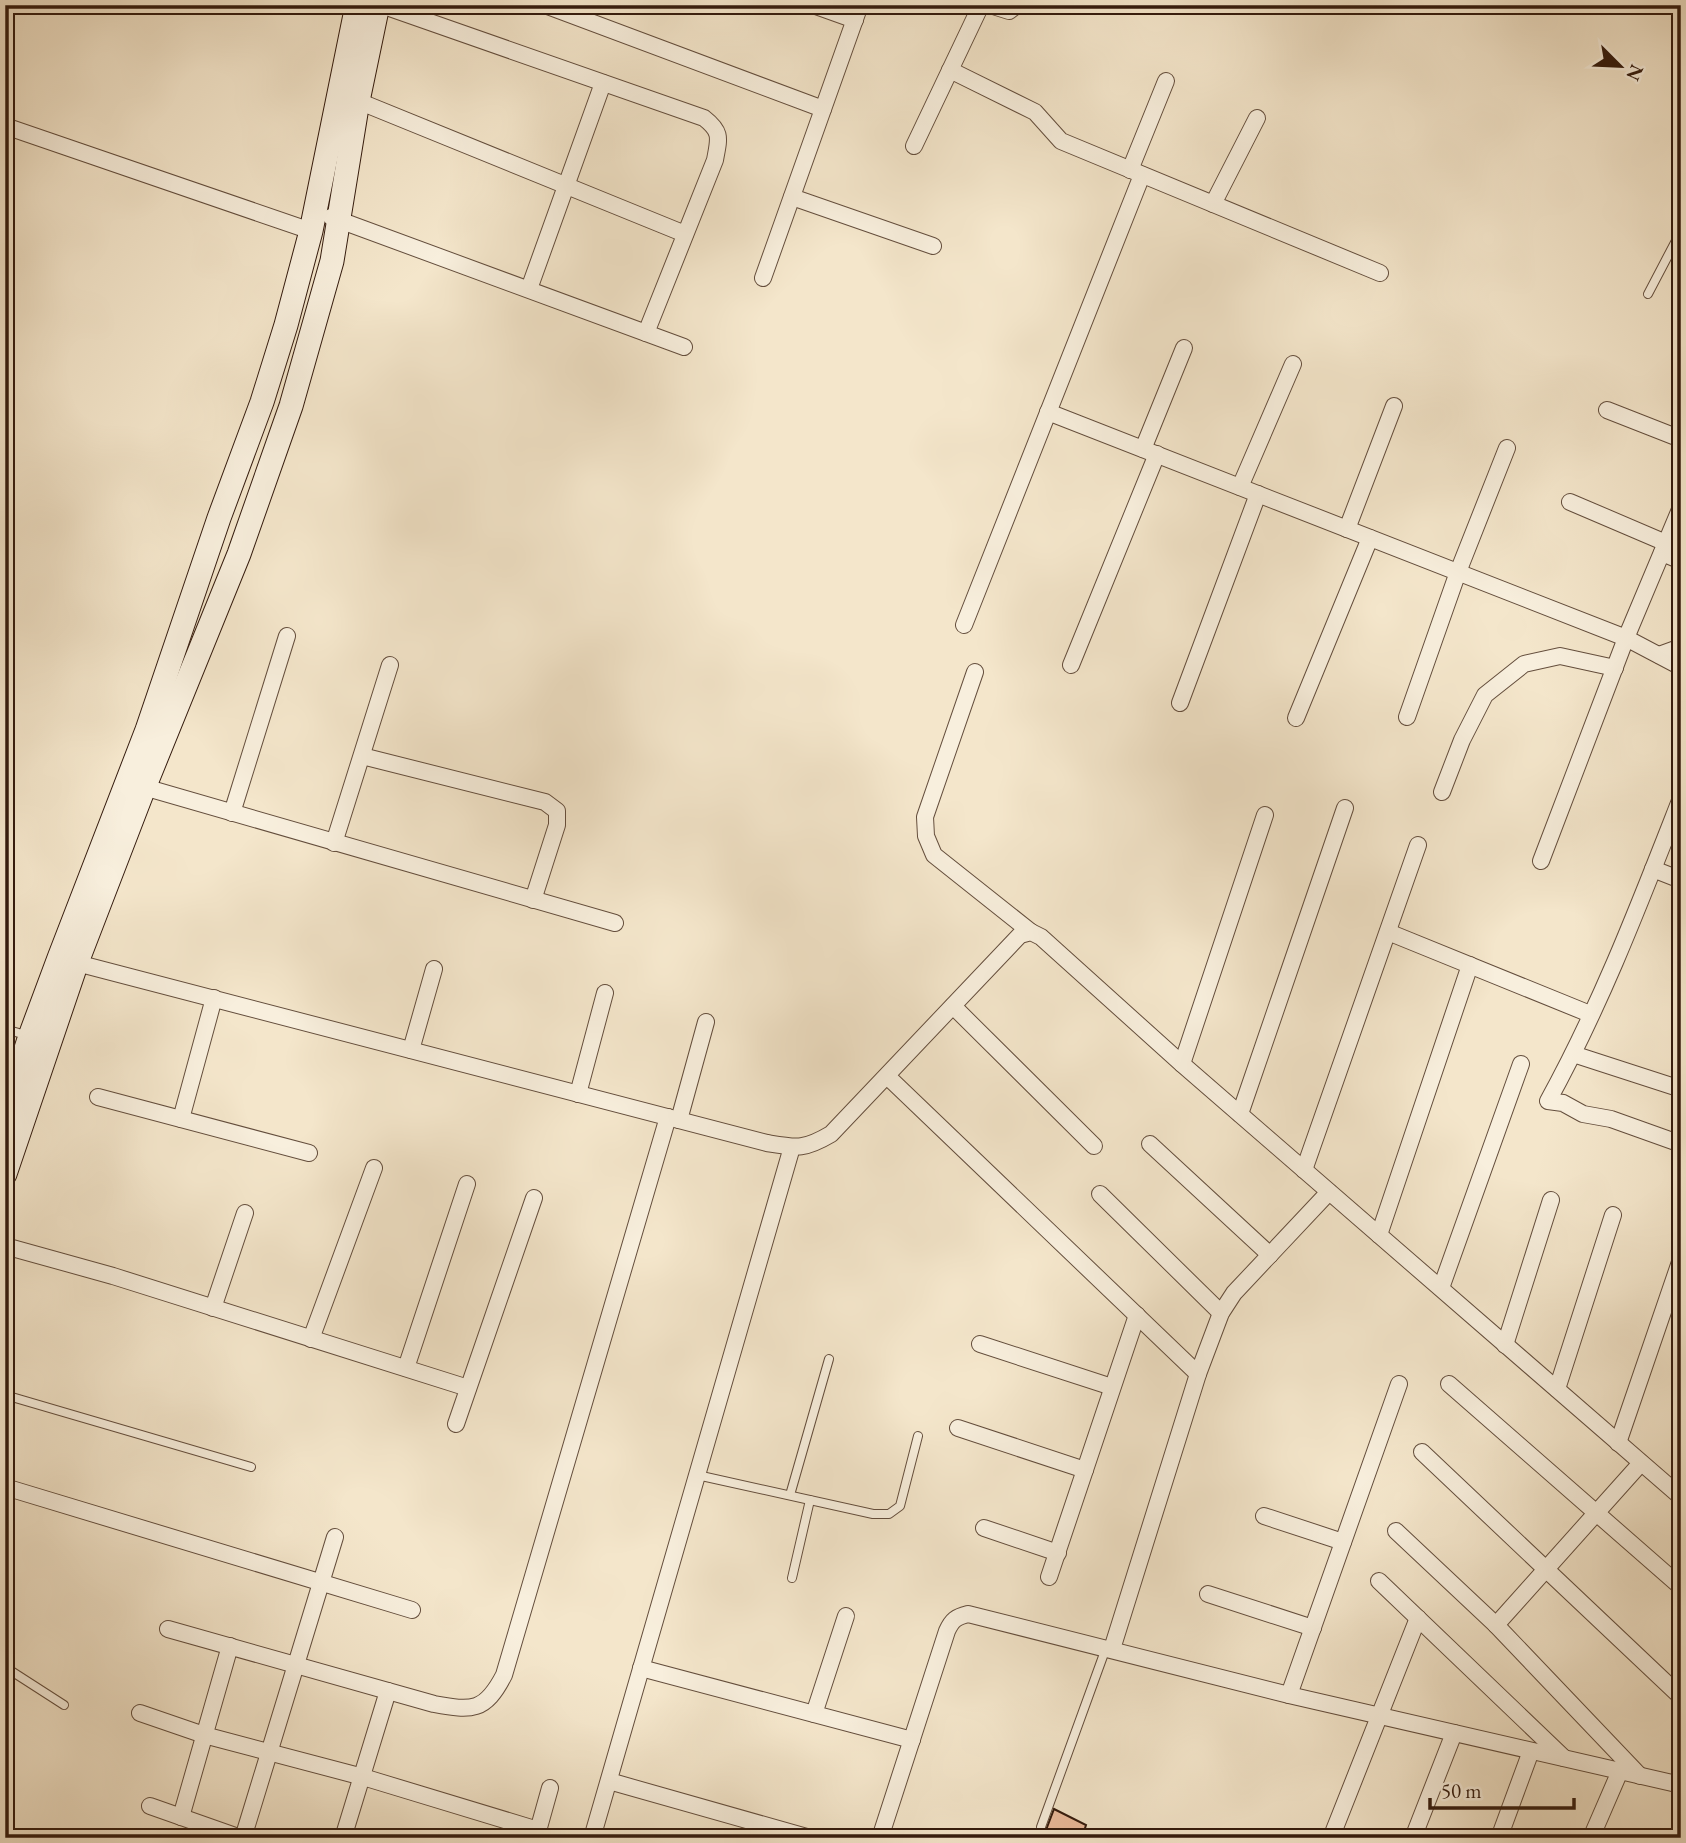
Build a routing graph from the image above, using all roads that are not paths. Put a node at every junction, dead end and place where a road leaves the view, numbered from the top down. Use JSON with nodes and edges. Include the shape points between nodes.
{"nodes":[{"id":1,"x":357,"y":5,"type":"edge"},
{"id":2,"x":379,"y":5,"type":"edge"},
{"id":3,"x":545,"y":5,"type":"edge"},
{"id":4,"x":813,"y":5,"type":"edge"},
{"id":5,"x":981,"y":5,"type":"edge"},
{"id":6,"x":990,"y":5,"type":"edge"},
{"id":7,"x":1017,"y":5,"type":"edge"},
{"id":8,"x":857,"y":12,"type":"edge"},
{"id":9,"x":950,"y":70,"type":"junction"},
{"id":10,"x":1166,"y":81,"type":"dead end"},
{"id":11,"x":603,"y":83,"type":"junction"},
{"id":12,"x":358,"y":101,"type":"junction"},
{"id":13,"x":823,"y":109,"type":"junction"},
{"id":14,"x":1257,"y":118,"type":"dead end"},
{"id":15,"x":5,"y":125,"type":"edge"},
{"id":16,"x":914,"y":146,"type":"dead end"},
{"id":17,"x":1136,"y":172,"type":"junction"},
{"id":18,"x":566,"y":186,"type":"junction"},
{"id":19,"x":792,"y":197,"type":"junction"},
{"id":20,"x":1213,"y":204,"type":"junction"},
{"id":21,"x":339,"y":220,"type":"junction"},
{"id":22,"x":313,"y":221,"type":"junction"},
{"id":23,"x":1681,"y":232,"type":"edge"},
{"id":24,"x":685,"y":234,"type":"junction"},
{"id":25,"x":933,"y":246,"type":"dead end"},
{"id":26,"x":1380,"y":273,"type":"dead end"},
{"id":27,"x":763,"y":278,"type":"dead end"},
{"id":28,"x":529,"y":289,"type":"junction"},
{"id":29,"x":1647,"y":294,"type":"dead end"},
{"id":30,"x":646,"y":333,"type":"junction"},
{"id":31,"x":684,"y":347,"type":"dead end"},
{"id":32,"x":1184,"y":348,"type":"dead end"},
{"id":33,"x":1293,"y":364,"type":"dead end"},
{"id":34,"x":1394,"y":406,"type":"dead end"},
{"id":35,"x":1607,"y":410,"type":"dead end"},
{"id":36,"x":1048,"y":412,"type":"junction"},
{"id":37,"x":1681,"y":439,"type":"edge"},
{"id":38,"x":1507,"y":448,"type":"dead end"},
{"id":39,"x":1150,"y":452,"type":"junction"},
{"id":40,"x":1240,"y":487,"type":"junction"},
{"id":41,"x":1258,"y":494,"type":"junction"},
{"id":42,"x":1570,"y":502,"type":"dead end"},
{"id":43,"x":1681,"y":507,"type":"edge"},
{"id":44,"x":1347,"y":529,"type":"junction"},
{"id":45,"x":1370,"y":538,"type":"junction"},
{"id":46,"x":1664,"y":548,"type":"junction"},
{"id":47,"x":1681,"y":561,"type":"edge"},
{"id":48,"x":1458,"y":572,"type":"junction"},
{"id":49,"x":964,"y":625,"type":"dead end"},
{"id":50,"x":286,"y":636,"type":"dead end"},
{"id":51,"x":1626,"y":638,"type":"junction"},
{"id":52,"x":1681,"y":647,"type":"edge"},
{"id":53,"x":1659,"y":655,"type":"junction"},
{"id":54,"x":390,"y":665,"type":"dead end"},
{"id":55,"x":1071,"y":665,"type":"dead end"},
{"id":56,"x":1681,"y":667,"type":"edge"},
{"id":57,"x":1615,"y":668,"type":"junction"},
{"id":58,"x":975,"y":673,"type":"dead end"},
{"id":59,"x":1181,"y":703,"type":"dead end"},
{"id":60,"x":1407,"y":717,"type":"dead end"},
{"id":61,"x":1296,"y":718,"type":"dead end"},
{"id":62,"x":362,"y":756,"type":"junction"},
{"id":63,"x":136,"y":784,"type":"junction"},
{"id":64,"x":1442,"y":792,"type":"dead end"},
{"id":65,"x":1681,"y":798,"type":"edge"},
{"id":66,"x":1345,"y":808,"type":"dead end"},
{"id":67,"x":232,"y":813,"type":"junction"},
{"id":68,"x":1265,"y":815,"type":"dead end"},
{"id":69,"x":334,"y":843,"type":"junction"},
{"id":70,"x":1418,"y":845,"type":"dead end"},
{"id":71,"x":1541,"y":861,"type":"dead end"},
{"id":72,"x":1653,"y":869,"type":"junction"},
{"id":73,"x":1681,"y":880,"type":"edge"},
{"id":74,"x":533,"y":900,"type":"junction"},
{"id":75,"x":615,"y":923,"type":"dead end"},
{"id":76,"x":1031,"y":932,"type":"junction"},
{"id":77,"x":1388,"y":932,"type":"junction"},
{"id":78,"x":68,"y":960,"type":"junction"},
{"id":79,"x":1470,"y":965,"type":"junction"},
{"id":80,"x":434,"y":969,"type":"dead end"},
{"id":81,"x":605,"y":993,"type":"dead end"},
{"id":82,"x":214,"y":998,"type":"junction"},
{"id":83,"x":953,"y":1006,"type":"junction"},
{"id":84,"x":1590,"y":1014,"type":"junction"},
{"id":85,"x":705,"y":1022,"type":"dead end"},
{"id":86,"x":5,"y":1028,"type":"edge"},
{"id":87,"x":30,"y":1036,"type":"junction"},
{"id":88,"x":411,"y":1050,"type":"junction"},
{"id":89,"x":1573,"y":1054,"type":"junction"},
{"id":90,"x":1182,"y":1064,"type":"junction"},
{"id":91,"x":1521,"y":1064,"type":"dead end"},
{"id":92,"x":887,"y":1076,"type":"junction"},
{"id":93,"x":1681,"y":1089,"type":"edge"},
{"id":94,"x":578,"y":1094,"type":"junction"},
{"id":95,"x":98,"y":1097,"type":"dead end"},
{"id":96,"x":5,"y":1114,"type":"edge"},
{"id":97,"x":1240,"y":1114,"type":"junction"},
{"id":98,"x":181,"y":1119,"type":"junction"},
{"id":99,"x":673,"y":1119,"type":"junction"},
{"id":100,"x":1150,"y":1144,"type":"dead end"},
{"id":101,"x":1681,"y":1144,"type":"edge"},
{"id":102,"x":1094,"y":1146,"type":"dead end"},
{"id":103,"x":792,"y":1147,"type":"junction"},
{"id":104,"x":309,"y":1153,"type":"dead end"},
{"id":105,"x":374,"y":1168,"type":"dead end"},
{"id":106,"x":1304,"y":1170,"type":"junction"},
{"id":107,"x":5,"y":1174,"type":"edge"},
{"id":108,"x":467,"y":1184,"type":"dead end"},
{"id":109,"x":1329,"y":1192,"type":"junction"},
{"id":110,"x":1100,"y":1194,"type":"dead end"},
{"id":111,"x":534,"y":1198,"type":"dead end"},
{"id":112,"x":1550,"y":1200,"type":"dead end"},
{"id":113,"x":245,"y":1213,"type":"dead end"},
{"id":114,"x":1613,"y":1215,"type":"dead end"},
{"id":115,"x":1379,"y":1235,"type":"junction"},
{"id":116,"x":5,"y":1246,"type":"edge"},
{"id":117,"x":1270,"y":1255,"type":"junction"},
{"id":118,"x":1681,"y":1259,"type":"edge"},
{"id":119,"x":1441,"y":1289,"type":"junction"},
{"id":120,"x":213,"y":1308,"type":"junction"},
{"id":121,"x":1221,"y":1313,"type":"junction"},
{"id":122,"x":1136,"y":1315,"type":"junction"},
{"id":123,"x":311,"y":1339,"type":"junction"},
{"id":124,"x":981,"y":1344,"type":"dead end"},
{"id":125,"x":1505,"y":1345,"type":"junction"},
{"id":126,"x":829,"y":1359,"type":"dead end"},
{"id":127,"x":406,"y":1368,"type":"junction"},
{"id":128,"x":1198,"y":1374,"type":"junction"},
{"id":129,"x":1399,"y":1384,"type":"dead end"},
{"id":130,"x":1449,"y":1384,"type":"dead end"},
{"id":131,"x":1112,"y":1387,"type":"junction"},
{"id":132,"x":468,"y":1388,"type":"junction"},
{"id":133,"x":1557,"y":1389,"type":"junction"},
{"id":134,"x":5,"y":1395,"type":"edge"},
{"id":135,"x":456,"y":1424,"type":"dead end"},
{"id":136,"x":957,"y":1428,"type":"dead end"},
{"id":137,"x":918,"y":1436,"type":"dead end"},
{"id":138,"x":1619,"y":1443,"type":"junction"},
{"id":139,"x":1422,"y":1452,"type":"dead end"},
{"id":140,"x":1641,"y":1463,"type":"junction"},
{"id":141,"x":251,"y":1467,"type":"dead end"},
{"id":142,"x":1085,"y":1470,"type":"junction"},
{"id":143,"x":697,"y":1475,"type":"junction"},
{"id":144,"x":5,"y":1487,"type":"edge"},
{"id":145,"x":790,"y":1496,"type":"junction"},
{"id":146,"x":1681,"y":1497,"type":"edge"},
{"id":147,"x":810,"y":1500,"type":"junction"},
{"id":148,"x":1596,"y":1513,"type":"junction"},
{"id":149,"x":1264,"y":1517,"type":"dead end"},
{"id":150,"x":984,"y":1528,"type":"dead end"},
{"id":151,"x":1396,"y":1531,"type":"dead end"},
{"id":152,"x":335,"y":1537,"type":"dead end"},
{"id":153,"x":1343,"y":1542,"type":"junction"},
{"id":154,"x":1058,"y":1553,"type":"junction"},
{"id":155,"x":1545,"y":1570,"type":"junction"},
{"id":156,"x":1049,"y":1577,"type":"dead end"},
{"id":157,"x":792,"y":1578,"type":"dead end"},
{"id":158,"x":1379,"y":1581,"type":"dead end"},
{"id":159,"x":321,"y":1584,"type":"junction"},
{"id":160,"x":1681,"y":1587,"type":"edge"},
{"id":161,"x":1208,"y":1594,"type":"dead end"},
{"id":162,"x":412,"y":1610,"type":"dead end"},
{"id":163,"x":846,"y":1616,"type":"dead end"},
{"id":164,"x":1418,"y":1618,"type":"junction"},
{"id":165,"x":1496,"y":1625,"type":"junction"},
{"id":166,"x":1313,"y":1628,"type":"junction"},
{"id":167,"x":168,"y":1629,"type":"dead end"},
{"id":168,"x":230,"y":1646,"type":"junction"},
{"id":169,"x":1109,"y":1648,"type":"junction"},
{"id":170,"x":297,"y":1665,"type":"junction"},
{"id":171,"x":5,"y":1667,"type":"edge"},
{"id":172,"x":641,"y":1668,"type":"junction"},
{"id":173,"x":388,"y":1691,"type":"junction"},
{"id":174,"x":1289,"y":1695,"type":"junction"},
{"id":175,"x":1681,"y":1697,"type":"edge"},
{"id":176,"x":64,"y":1705,"type":"dead end"},
{"id":177,"x":140,"y":1713,"type":"dead end"},
{"id":178,"x":814,"y":1714,"type":"junction"},
{"id":179,"x":1380,"y":1716,"type":"junction"},
{"id":180,"x":1454,"y":1733,"type":"junction"},
{"id":181,"x":204,"y":1735,"type":"junction"},
{"id":182,"x":912,"y":1740,"type":"junction"},
{"id":183,"x":270,"y":1751,"type":"junction"},
{"id":184,"x":1531,"y":1751,"type":"junction"},
{"id":185,"x":1564,"y":1758,"type":"junction"},
{"id":186,"x":1620,"y":1771,"type":"junction"},
{"id":187,"x":1640,"y":1776,"type":"junction"},
{"id":188,"x":363,"y":1777,"type":"junction"},
{"id":189,"x":609,"y":1781,"type":"junction"},
{"id":190,"x":1681,"y":1785,"type":"edge"},
{"id":191,"x":550,"y":1788,"type":"dead end"},
{"id":192,"x":150,"y":1806,"type":"dead end"},
{"id":193,"x":181,"y":1817,"type":"junction"},
{"id":194,"x":1041,"y":1827,"type":"dead end"},
{"id":195,"x":1681,"y":1833,"type":"edge"},
{"id":196,"x":537,"y":1834,"type":"edge"},
{"id":197,"x":242,"y":1838,"type":"edge"},
{"id":198,"x":343,"y":1838,"type":"edge"},
{"id":199,"x":592,"y":1838,"type":"edge"},
{"id":200,"x":810,"y":1838,"type":"edge"},
{"id":201,"x":880,"y":1838,"type":"edge"},
{"id":202,"x":1331,"y":1838,"type":"edge"},
{"id":203,"x":1413,"y":1838,"type":"edge"},
{"id":204,"x":1499,"y":1838,"type":"edge"},
{"id":205,"x":1591,"y":1838,"type":"edge"},
{"id":206,"x":1679,"y":1838,"type":"edge"}],
"edges":[{"from":1,"to":22,"type":"main road"},
{"from":2,"to":11,"type":"street"},
{"from":2,"to":12,"type":"main road"},
{"from":3,"to":13,"type":"street"},
{"from":4,"to":8,"type":"street"},
{"from":5,"to":9,"type":"street"},
{"from":6,"to":7,"type":"street","via":[[1009,11]]},
{"from":8,"to":13,"type":"street"},
{"from":9,"to":16,"type":"street"},
{"from":9,"to":17,"type":"street","via":[[1034,112],[1061,141]]},
{"from":10,"to":17,"type":"street"},
{"from":11,"to":18,"type":"street"},
{"from":11,"to":24,"type":"street","via":[[704,118],[716,127],[715,160]]},
{"from":12,"to":18,"type":"street"},
{"from":12,"to":21,"type":"main road"},
{"from":13,"to":19,"type":"street"},
{"from":14,"to":20,"type":"street"},
{"from":15,"to":22,"type":"street"},
{"from":17,"to":20,"type":"street"},
{"from":17,"to":36,"type":"street"},
{"from":18,"to":24,"type":"street"},
{"from":18,"to":28,"type":"street"},
{"from":19,"to":25,"type":"street"},
{"from":19,"to":27,"type":"street"},
{"from":20,"to":26,"type":"street"},
{"from":21,"to":22,"type":"street"},
{"from":21,"to":28,"type":"street"},
{"from":21,"to":63,"type":"main road","via":[[291,406],[239,554]]},
{"from":22,"to":63,"type":"main road","via":[[286,326],[147,730]]},
{"from":23,"to":29,"type":"lane"},
{"from":24,"to":30,"type":"street"},
{"from":28,"to":30,"type":"street"},
{"from":30,"to":31,"type":"street"},
{"from":32,"to":39,"type":"street"},
{"from":33,"to":40,"type":"street"},
{"from":34,"to":44,"type":"street"},
{"from":35,"to":37,"type":"street"},
{"from":36,"to":39,"type":"street"},
{"from":36,"to":49,"type":"street"},
{"from":38,"to":48,"type":"street"},
{"from":39,"to":40,"type":"street"},
{"from":39,"to":55,"type":"street"},
{"from":40,"to":41,"type":"street"},
{"from":41,"to":44,"type":"street"},
{"from":41,"to":59,"type":"street"},
{"from":42,"to":46,"type":"street"},
{"from":43,"to":46,"type":"street"},
{"from":44,"to":45,"type":"street"},
{"from":45,"to":48,"type":"street"},
{"from":45,"to":61,"type":"street"},
{"from":46,"to":47,"type":"street"},
{"from":46,"to":51,"type":"street"},
{"from":48,"to":51,"type":"street"},
{"from":48,"to":60,"type":"street"},
{"from":50,"to":67,"type":"street"},
{"from":51,"to":53,"type":"street"},
{"from":51,"to":57,"type":"street"},
{"from":52,"to":53,"type":"street"},
{"from":53,"to":56,"type":"street"},
{"from":54,"to":62,"type":"street"},
{"from":57,"to":64,"type":"street","via":[[1560,656],[1524,664],[1485,695]]},
{"from":57,"to":71,"type":"street"},
{"from":58,"to":76,"type":"street","via":[[925,817],[926,835],[934,855]]},
{"from":62,"to":69,"type":"street"},
{"from":62,"to":74,"type":"street","via":[[545,802],[557,811],[557,825]]},
{"from":63,"to":67,"type":"street"},
{"from":63,"to":78,"type":"main road"},
{"from":65,"to":72,"type":"street"},
{"from":66,"to":97,"type":"street"},
{"from":67,"to":69,"type":"street"},
{"from":68,"to":90,"type":"street"},
{"from":69,"to":74,"type":"street"},
{"from":70,"to":77,"type":"street"},
{"from":72,"to":73,"type":"street"},
{"from":72,"to":84,"type":"street"},
{"from":74,"to":75,"type":"street"},
{"from":76,"to":83,"type":"street","via":[[1020,934]]},
{"from":76,"to":90,"type":"street"},
{"from":77,"to":79,"type":"street"},
{"from":77,"to":106,"type":"street"},
{"from":78,"to":82,"type":"street"},
{"from":78,"to":87,"type":"main road"},
{"from":78,"to":107,"type":"main road"},
{"from":79,"to":84,"type":"street"},
{"from":79,"to":115,"type":"street"},
{"from":80,"to":88,"type":"street"},
{"from":81,"to":94,"type":"street"},
{"from":82,"to":88,"type":"street"},
{"from":82,"to":98,"type":"street"},
{"from":83,"to":92,"type":"street"},
{"from":83,"to":102,"type":"street"},
{"from":84,"to":89,"type":"street"},
{"from":85,"to":99,"type":"street"},
{"from":86,"to":87,"type":"lane"},
{"from":87,"to":96,"type":"main road"},
{"from":88,"to":94,"type":"street"},
{"from":89,"to":93,"type":"street"},
{"from":89,"to":101,"type":"street","via":[[1548,1101]]},
{"from":90,"to":97,"type":"street"},
{"from":91,"to":119,"type":"street"},
{"from":92,"to":103,"type":"street","via":[[831,1135],[810,1146]]},
{"from":92,"to":122,"type":"street"},
{"from":94,"to":99,"type":"street"},
{"from":95,"to":98,"type":"street"},
{"from":97,"to":106,"type":"street"},
{"from":98,"to":104,"type":"street"},
{"from":99,"to":103,"type":"street"},
{"from":99,"to":173,"type":"street","via":[[504,1675],[483,1704],[463,1709]]},
{"from":100,"to":117,"type":"street"},
{"from":103,"to":143,"type":"street"},
{"from":105,"to":123,"type":"street"},
{"from":106,"to":109,"type":"street"},
{"from":108,"to":127,"type":"street"},
{"from":109,"to":115,"type":"street"},
{"from":109,"to":117,"type":"street"},
{"from":110,"to":121,"type":"street"},
{"from":111,"to":132,"type":"street"},
{"from":112,"to":125,"type":"street"},
{"from":113,"to":120,"type":"street"},
{"from":114,"to":133,"type":"street"},
{"from":115,"to":119,"type":"street"},
{"from":116,"to":120,"type":"street"},
{"from":117,"to":121,"type":"street"},
{"from":118,"to":138,"type":"street"},
{"from":119,"to":125,"type":"street"},
{"from":120,"to":123,"type":"street"},
{"from":121,"to":128,"type":"street"},
{"from":122,"to":128,"type":"street"},
{"from":122,"to":131,"type":"street"},
{"from":123,"to":127,"type":"street"},
{"from":124,"to":131,"type":"street"},
{"from":125,"to":133,"type":"street"},
{"from":126,"to":145,"type":"lane"},
{"from":127,"to":132,"type":"street"},
{"from":128,"to":169,"type":"street"},
{"from":129,"to":153,"type":"street"},
{"from":130,"to":148,"type":"street"},
{"from":131,"to":142,"type":"street"},
{"from":132,"to":135,"type":"street"},
{"from":133,"to":138,"type":"street"},
{"from":134,"to":141,"type":"lane"},
{"from":136,"to":142,"type":"street"},
{"from":137,"to":147,"type":"lane","via":[[900,1506],[890,1514]]},
{"from":138,"to":140,"type":"street"},
{"from":139,"to":155,"type":"street"},
{"from":140,"to":146,"type":"street"},
{"from":140,"to":148,"type":"street"},
{"from":142,"to":154,"type":"street"},
{"from":143,"to":145,"type":"lane"},
{"from":143,"to":172,"type":"street"},
{"from":144,"to":159,"type":"street"},
{"from":145,"to":147,"type":"lane"},
{"from":147,"to":157,"type":"lane"},
{"from":148,"to":155,"type":"street"},
{"from":148,"to":160,"type":"street"},
{"from":149,"to":153,"type":"street"},
{"from":150,"to":154,"type":"street"},
{"from":151,"to":165,"type":"street"},
{"from":152,"to":159,"type":"street"},
{"from":153,"to":166,"type":"street"},
{"from":154,"to":156,"type":"street"},
{"from":155,"to":165,"type":"street"},
{"from":155,"to":175,"type":"street"},
{"from":158,"to":164,"type":"street"},
{"from":159,"to":162,"type":"street"},
{"from":159,"to":170,"type":"street"},
{"from":161,"to":166,"type":"street"},
{"from":163,"to":178,"type":"street"},
{"from":164,"to":179,"type":"street"},
{"from":164,"to":185,"type":"street"},
{"from":165,"to":187,"type":"street"},
{"from":166,"to":174,"type":"street"},
{"from":167,"to":168,"type":"street"},
{"from":168,"to":170,"type":"street"},
{"from":168,"to":181,"type":"street"},
{"from":169,"to":174,"type":"street"},
{"from":169,"to":182,"type":"street","via":[[981,1616],[958,1616],[947,1631]]},
{"from":169,"to":194,"type":"lane"},
{"from":170,"to":173,"type":"street"},
{"from":170,"to":183,"type":"street"},
{"from":171,"to":176,"type":"lane"},
{"from":172,"to":178,"type":"street"},
{"from":172,"to":189,"type":"street"},
{"from":173,"to":188,"type":"street"},
{"from":174,"to":179,"type":"street"},
{"from":177,"to":181,"type":"street"},
{"from":178,"to":182,"type":"street"},
{"from":179,"to":180,"type":"street"},
{"from":179,"to":202,"type":"street"},
{"from":180,"to":184,"type":"street"},
{"from":180,"to":203,"type":"street"},
{"from":181,"to":183,"type":"street"},
{"from":181,"to":193,"type":"street"},
{"from":182,"to":201,"type":"street"},
{"from":183,"to":188,"type":"street"},
{"from":183,"to":197,"type":"street"},
{"from":184,"to":185,"type":"street"},
{"from":184,"to":204,"type":"street"},
{"from":185,"to":186,"type":"street"},
{"from":186,"to":187,"type":"street"},
{"from":186,"to":205,"type":"street"},
{"from":187,"to":190,"type":"street"},
{"from":188,"to":196,"type":"street"},
{"from":188,"to":198,"type":"street"},
{"from":189,"to":199,"type":"street"},
{"from":189,"to":200,"type":"street"},
{"from":191,"to":196,"type":"street"},
{"from":192,"to":193,"type":"street"},
{"from":193,"to":197,"type":"street"},
{"from":195,"to":206,"type":"street"}]}
